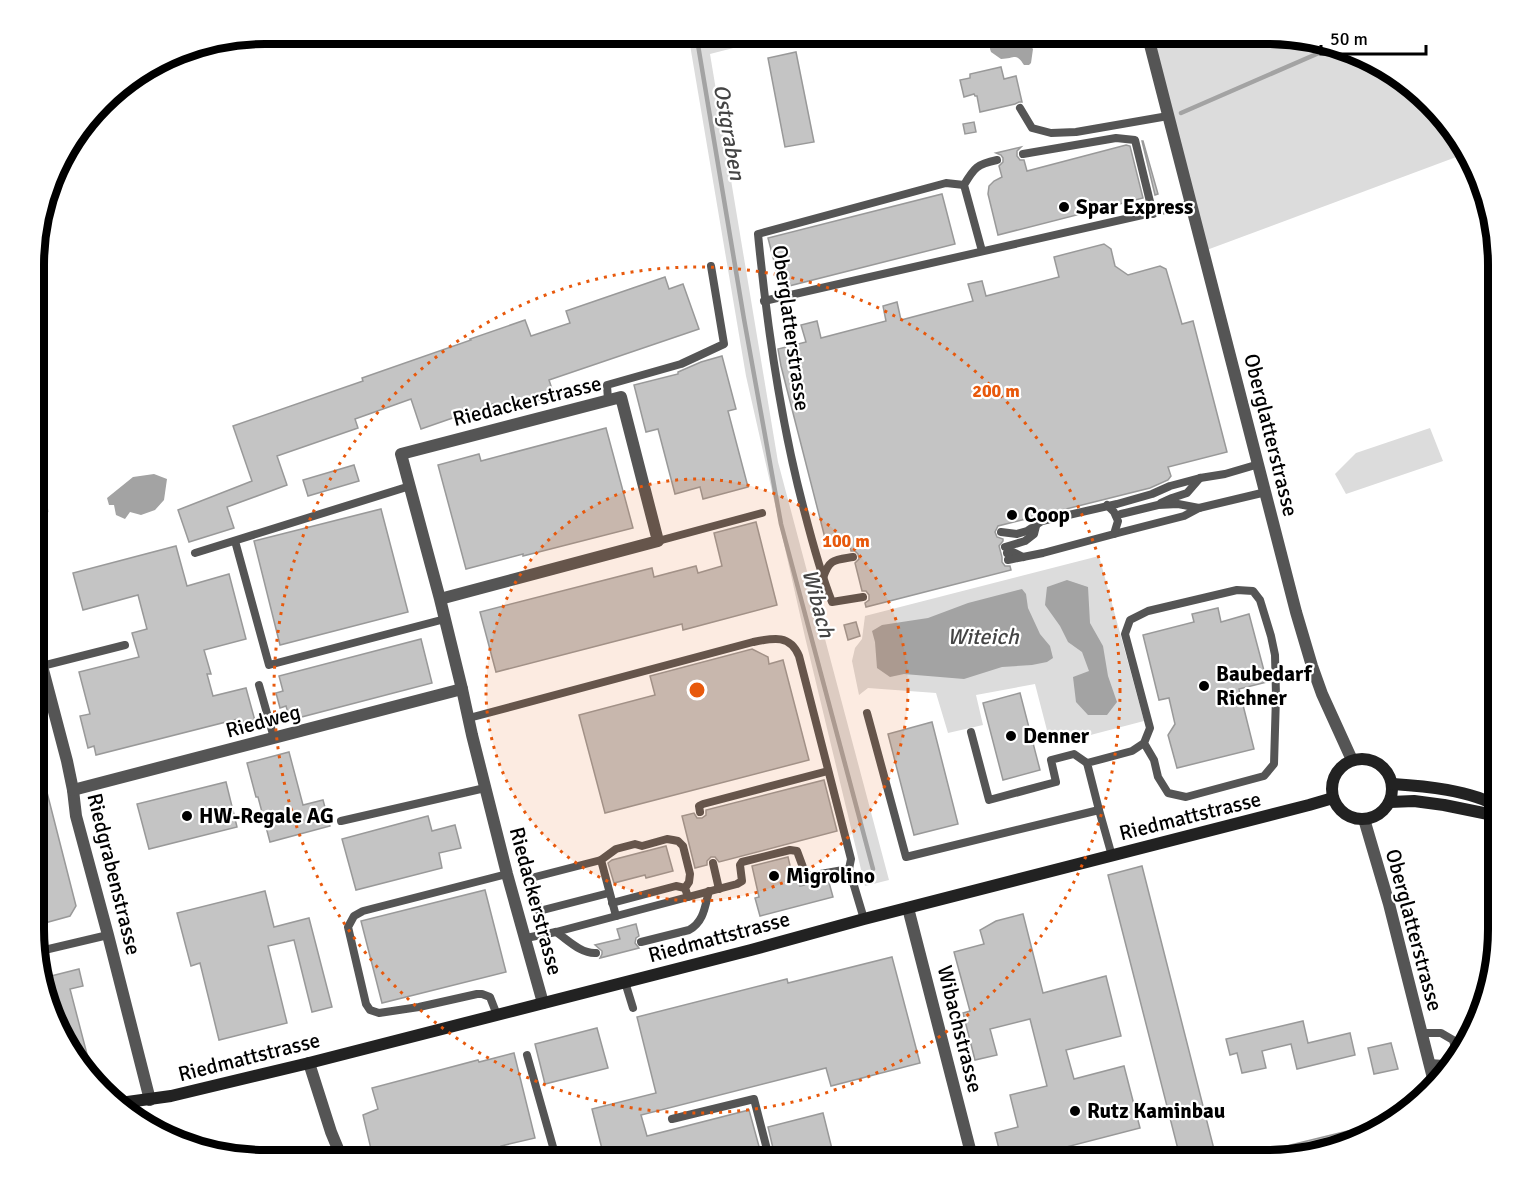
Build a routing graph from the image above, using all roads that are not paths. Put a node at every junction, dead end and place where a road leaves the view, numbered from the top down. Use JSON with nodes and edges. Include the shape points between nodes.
{"nodes":[{"id":1,"x":1150,"y":44,"type":"edge"},
{"id":2,"x":1020,"y":108,"type":"dead end"},
{"id":3,"x":1168,"y":116,"type":"junction"},
{"id":4,"x":1023,"y":154,"type":"dead end"},
{"id":5,"x":997,"y":160,"type":"dead end"},
{"id":6,"x":964,"y":185,"type":"junction"},
{"id":7,"x":1191,"y":204,"type":"junction"},
{"id":8,"x":1153,"y":213,"type":"junction"},
{"id":9,"x":982,"y":251,"type":"junction"},
{"id":10,"x":711,"y":266,"type":"dead end"},
{"id":11,"x":764,"y":301,"type":"junction"},
{"id":12,"x":608,"y":400,"type":"junction"},
{"id":13,"x":1259,"y":464,"type":"junction"},
{"id":14,"x":1200,"y":478,"type":"junction"},
{"id":15,"x":410,"y":486,"type":"junction"},
{"id":16,"x":1266,"y":492,"type":"junction"},
{"id":17,"x":1107,"y":505,"type":"junction"},
{"id":18,"x":1158,"y":505,"type":"junction"},
{"id":19,"x":1200,"y":508,"type":"junction"},
{"id":20,"x":762,"y":513,"type":"dead end"},
{"id":21,"x":1121,"y":514,"type":"dead end"},
{"id":22,"x":1035,"y":530,"type":"junction"},
{"id":23,"x":1001,"y":532,"type":"dead end"},
{"id":24,"x":1114,"y":534,"type":"junction"},
{"id":25,"x":235,"y":541,"type":"junction"},
{"id":26,"x":658,"y":542,"type":"junction"},
{"id":27,"x":195,"y":553,"type":"dead end"},
{"id":28,"x":1043,"y":553,"type":"junction"},
{"id":29,"x":853,"y":557,"type":"dead end"},
{"id":30,"x":823,"y":578,"type":"junction"},
{"id":31,"x":864,"y":597,"type":"dead end"},
{"id":32,"x":440,"y":599,"type":"junction"},
{"id":33,"x":445,"y":619,"type":"junction"},
{"id":34,"x":125,"y":645,"type":"dead end"},
{"id":35,"x":44,"y":663,"type":"edge"},
{"id":36,"x":259,"y":685,"type":"dead end"},
{"id":37,"x":44,"y":686,"type":"edge"},
{"id":38,"x":462,"y":689,"type":"junction"},
{"id":39,"x":867,"y":713,"type":"dead end"},
{"id":40,"x":469,"y":718,"type":"junction"},
{"id":41,"x":971,"y":732,"type":"dead end"},
{"id":42,"x":274,"y":738,"type":"junction"},
{"id":43,"x":1144,"y":743,"type":"junction"},
{"id":44,"x":1352,"y":760,"type":"junction"},
{"id":45,"x":1087,"y":763,"type":"junction"},
{"id":46,"x":828,"y":771,"type":"junction"},
{"id":47,"x":1393,"y":784,"type":"junction"},
{"id":48,"x":485,"y":788,"type":"junction"},
{"id":49,"x":73,"y":790,"type":"junction"},
{"id":50,"x":1333,"y":798,"type":"junction"},
{"id":51,"x":1488,"y":801,"type":"edge"},
{"id":52,"x":1390,"y":802,"type":"junction"},
{"id":53,"x":1099,"y":810,"type":"junction"},
{"id":54,"x":700,"y":812,"type":"dead end"},
{"id":55,"x":1488,"y":814,"type":"edge"},
{"id":56,"x":1364,"y":819,"type":"junction"},
{"id":57,"x":341,"y":821,"type":"dead end"},
{"id":58,"x":1112,"y":856,"type":"junction"},
{"id":59,"x":601,"y":860,"type":"junction"},
{"id":60,"x":713,"y":863,"type":"dead end"},
{"id":61,"x":849,"y":869,"type":"junction"},
{"id":62,"x":507,"y":874,"type":"junction"},
{"id":63,"x":719,"y":889,"type":"junction"},
{"id":64,"x":709,"y":891,"type":"junction"},
{"id":65,"x":687,"y":892,"type":"junction"},
{"id":66,"x":609,"y":893,"type":"junction"},
{"id":67,"x":612,"y":903,"type":"junction"},
{"id":68,"x":908,"y":908,"type":"junction"},
{"id":69,"x":616,"y":916,"type":"junction"},
{"id":70,"x":864,"y":919,"type":"junction"},
{"id":71,"x":556,"y":932,"type":"junction"},
{"id":72,"x":108,"y":934,"type":"junction"},
{"id":73,"x":526,"y":938,"type":"junction"},
{"id":74,"x":641,"y":942,"type":"dead end"},
{"id":75,"x":44,"y":950,"type":"edge"},
{"id":76,"x":596,"y":953,"type":"dead end"},
{"id":77,"x":625,"y":982,"type":"junction"},
{"id":78,"x":543,"y":1003,"type":"junction"},
{"id":79,"x":633,"y":1008,"type":"dead end"},
{"id":80,"x":497,"y":1014,"type":"junction"},
{"id":81,"x":1421,"y":1034,"type":"junction"},
{"id":82,"x":1454,"y":1045,"type":"edge"},
{"id":83,"x":527,"y":1055,"type":"dead end"},
{"id":84,"x":1429,"y":1063,"type":"junction"},
{"id":85,"x":309,"y":1064,"type":"junction"},
{"id":86,"x":1442,"y":1064,"type":"edge"},
{"id":87,"x":1432,"y":1076,"type":"edge"},
{"id":88,"x":150,"y":1100,"type":"junction"},
{"id":89,"x":127,"y":1102,"type":"edge"},
{"id":90,"x":672,"y":1119,"type":"dead end"},
{"id":91,"x":338,"y":1150,"type":"edge"},
{"id":92,"x":554,"y":1150,"type":"edge"},
{"id":93,"x":767,"y":1150,"type":"edge"},
{"id":94,"x":971,"y":1150,"type":"edge"}],
"edges":[{"from":1,"to":3,"type":"street","name":"Oberglatterstrasse"},
{"from":2,"to":3,"type":"lane","via":[[1032,128],[1051,133]]},
{"from":3,"to":7,"type":"street","name":"Oberglatterstrasse"},
{"from":4,"to":8,"type":"lane","via":[[1116,138],[1135,140]]},
{"from":5,"to":6,"type":"lane","via":[[974,169]]},
{"from":6,"to":9,"type":"lane"},
{"from":6,"to":11,"type":"lane","name":"Oberglatterstrasse","via":[[946,183],[758,234]]},
{"from":7,"to":8,"type":"lane"},
{"from":7,"to":13,"type":"street","name":"Oberglatterstrasse"},
{"from":8,"to":9,"type":"lane"},
{"from":9,"to":11,"type":"lane"},
{"from":10,"to":12,"type":"lane","via":[[724,344],[681,364],[607,385]]},
{"from":11,"to":30,"type":"lane","name":"Oberglatterstrasse","via":[[792,462]]},
{"from":12,"to":15,"type":"street","name":"Riedackerstrasse","via":[[401,454]]},
{"from":12,"to":26,"type":"street","name":"Riedackerstrasse","via":[[621,397]]},
{"from":13,"to":14,"type":"lane"},
{"from":13,"to":16,"type":"street","name":"Oberglatterstrasse"},
{"from":14,"to":17,"type":"lane"},
{"from":14,"to":18,"type":"lane","via":[[1187,493]]},
{"from":15,"to":25,"type":"lane"},
{"from":15,"to":32,"type":"street","name":"Riedackerstrasse"},
{"from":16,"to":19,"type":"lane"},
{"from":16,"to":44,"type":"street","name":"Oberglatterstrasse","via":[[1312,666]]},
{"from":17,"to":22,"type":"lane","via":[[1042,521]]},
{"from":17,"to":24,"type":"lane","via":[[1118,521]]},
{"from":18,"to":19,"type":"lane"},
{"from":18,"to":21,"type":"lane"},
{"from":19,"to":24,"type":"lane","via":[[1184,516]]},
{"from":20,"to":26,"type":"lane"},
{"from":22,"to":23,"type":"lane"},
{"from":22,"to":28,"type":"lane"},
{"from":22,"to":28,"type":"lane","via":[[1007,554],[1023,557]]},
{"from":24,"to":28,"type":"lane"},
{"from":25,"to":27,"type":"lane"},
{"from":25,"to":33,"type":"lane","via":[[269,665]]},
{"from":26,"to":32,"type":"street"},
{"from":29,"to":30,"type":"lane","via":[[832,561]]},
{"from":30,"to":31,"type":"lane","name":"Oberglatterstrasse","via":[[832,602]]},
{"from":32,"to":33,"type":"street","name":"Riedackerstrasse"},
{"from":33,"to":38,"type":"street","name":"Riedackerstrasse"},
{"from":34,"to":35,"type":"lane"},
{"from":36,"to":42,"type":"lane"},
{"from":37,"to":49,"type":"street","name":"Riedgrabenstrasse"},
{"from":38,"to":40,"type":"street","name":"Riedackerstrasse"},
{"from":38,"to":42,"type":"street","name":"Riedweg"},
{"from":39,"to":53,"type":"lane","via":[[906,857]]},
{"from":40,"to":46,"type":"lane","via":[[753,642],[777,639],[796,650]]},
{"from":40,"to":48,"type":"street","name":"Riedackerstrasse"},
{"from":41,"to":45,"type":"lane","via":[[988,800],[1056,782],[1051,760],[1074,754]]},
{"from":42,"to":49,"type":"street","name":"Riedweg"},
{"from":43,"to":43,"type":"lane","via":[[1150,728],[1125,634],[1130,620],[1148,611],[1237,590],[1253,591],[1260,600],[1275,655],[1274,764],[1264,776],[1186,798],[1168,793]]},
{"from":43,"to":45,"type":"lane","via":[[1132,751]]},
{"from":44,"to":47,"type":"main road","via":[[1378,762]]},
{"from":44,"to":50,"type":"main road","via":[[1337,771]]},
{"from":45,"to":53,"type":"lane"},
{"from":46,"to":54,"type":"lane","via":[[703,804],[699,806]]},
{"from":46,"to":61,"type":"lane","via":[[851,859]]},
{"from":47,"to":51,"type":"main road","via":[[1454,792]]},
{"from":47,"to":52,"type":"main road"},
{"from":48,"to":57,"type":"lane"},
{"from":48,"to":62,"type":"street","name":"Riedackerstrasse"},
{"from":49,"to":72,"type":"street","name":"Riedgrabenstrasse","via":[[76,816]]},
{"from":50,"to":56,"type":"main road","via":[[1348,816]]},
{"from":50,"to":58,"type":"main road","name":"Riedmattstrasse"},
{"from":52,"to":55,"type":"main road","via":[[1414,801]]},
{"from":52,"to":56,"type":"main road","via":[[1379,814]]},
{"from":53,"to":58,"type":"lane"},
{"from":56,"to":81,"type":"street","name":"Oberglatterstrasse"},
{"from":58,"to":68,"type":"main road","name":"Riedmattstrasse"},
{"from":59,"to":65,"type":"lane","via":[[616,849],[635,844],[678,841],[690,874]]},
{"from":59,"to":66,"type":"lane"},
{"from":59,"to":66,"type":"lane","via":[[531,878],[539,910]]},
{"from":60,"to":63,"type":"lane"},
{"from":61,"to":63,"type":"lane","via":[[809,876],[799,853],[790,850],[742,862],[741,882]]},
{"from":61,"to":70,"type":"lane"},
{"from":62,"to":73,"type":"street","name":"Riedackerstrasse"},
{"from":62,"to":80,"type":"lane","via":[[363,911],[354,916],[348,927],[370,1010],[397,1011],[482,994],[490,998]]},
{"from":63,"to":64,"type":"lane"},
{"from":64,"to":65,"type":"lane"},
{"from":64,"to":74,"type":"lane","via":[[695,926]]},
{"from":65,"to":67,"type":"lane","via":[[676,886]]},
{"from":65,"to":69,"type":"lane"},
{"from":66,"to":67,"type":"lane"},
{"from":67,"to":69,"type":"lane"},
{"from":68,"to":70,"type":"main road","name":"Riedmattstrasse"},
{"from":68,"to":94,"type":"street","name":"Wibachstrasse"},
{"from":69,"to":71,"type":"lane"},
{"from":70,"to":77,"type":"main road","name":"Riedmattstrasse"},
{"from":71,"to":73,"type":"lane"},
{"from":71,"to":76,"type":"lane","via":[[582,950]]},
{"from":72,"to":75,"type":"lane"},
{"from":72,"to":88,"type":"street","name":"Riedgrabenstrasse"},
{"from":73,"to":78,"type":"street","name":"Riedackerstrasse"},
{"from":77,"to":78,"type":"main road","name":"Riedmattstrasse"},
{"from":77,"to":79,"type":"lane"},
{"from":78,"to":80,"type":"main road","name":"Riedmattstrasse"},
{"from":80,"to":85,"type":"main road","name":"Riedmattstrasse"},
{"from":81,"to":82,"type":"lane","via":[[1441,1033],[1453,1040]]},
{"from":81,"to":84,"type":"street","name":"Oberglatterstrasse"},
{"from":83,"to":92,"type":"lane"},
{"from":84,"to":86,"type":"lane"},
{"from":84,"to":87,"type":"street","name":"Oberglatterstrasse"},
{"from":85,"to":88,"type":"main road","name":"Riedmattstrasse"},
{"from":85,"to":91,"type":"street"},
{"from":88,"to":89,"type":"main road","name":"Riedmattstrasse"},
{"from":90,"to":93,"type":"lane","via":[[754,1099]]}]}
